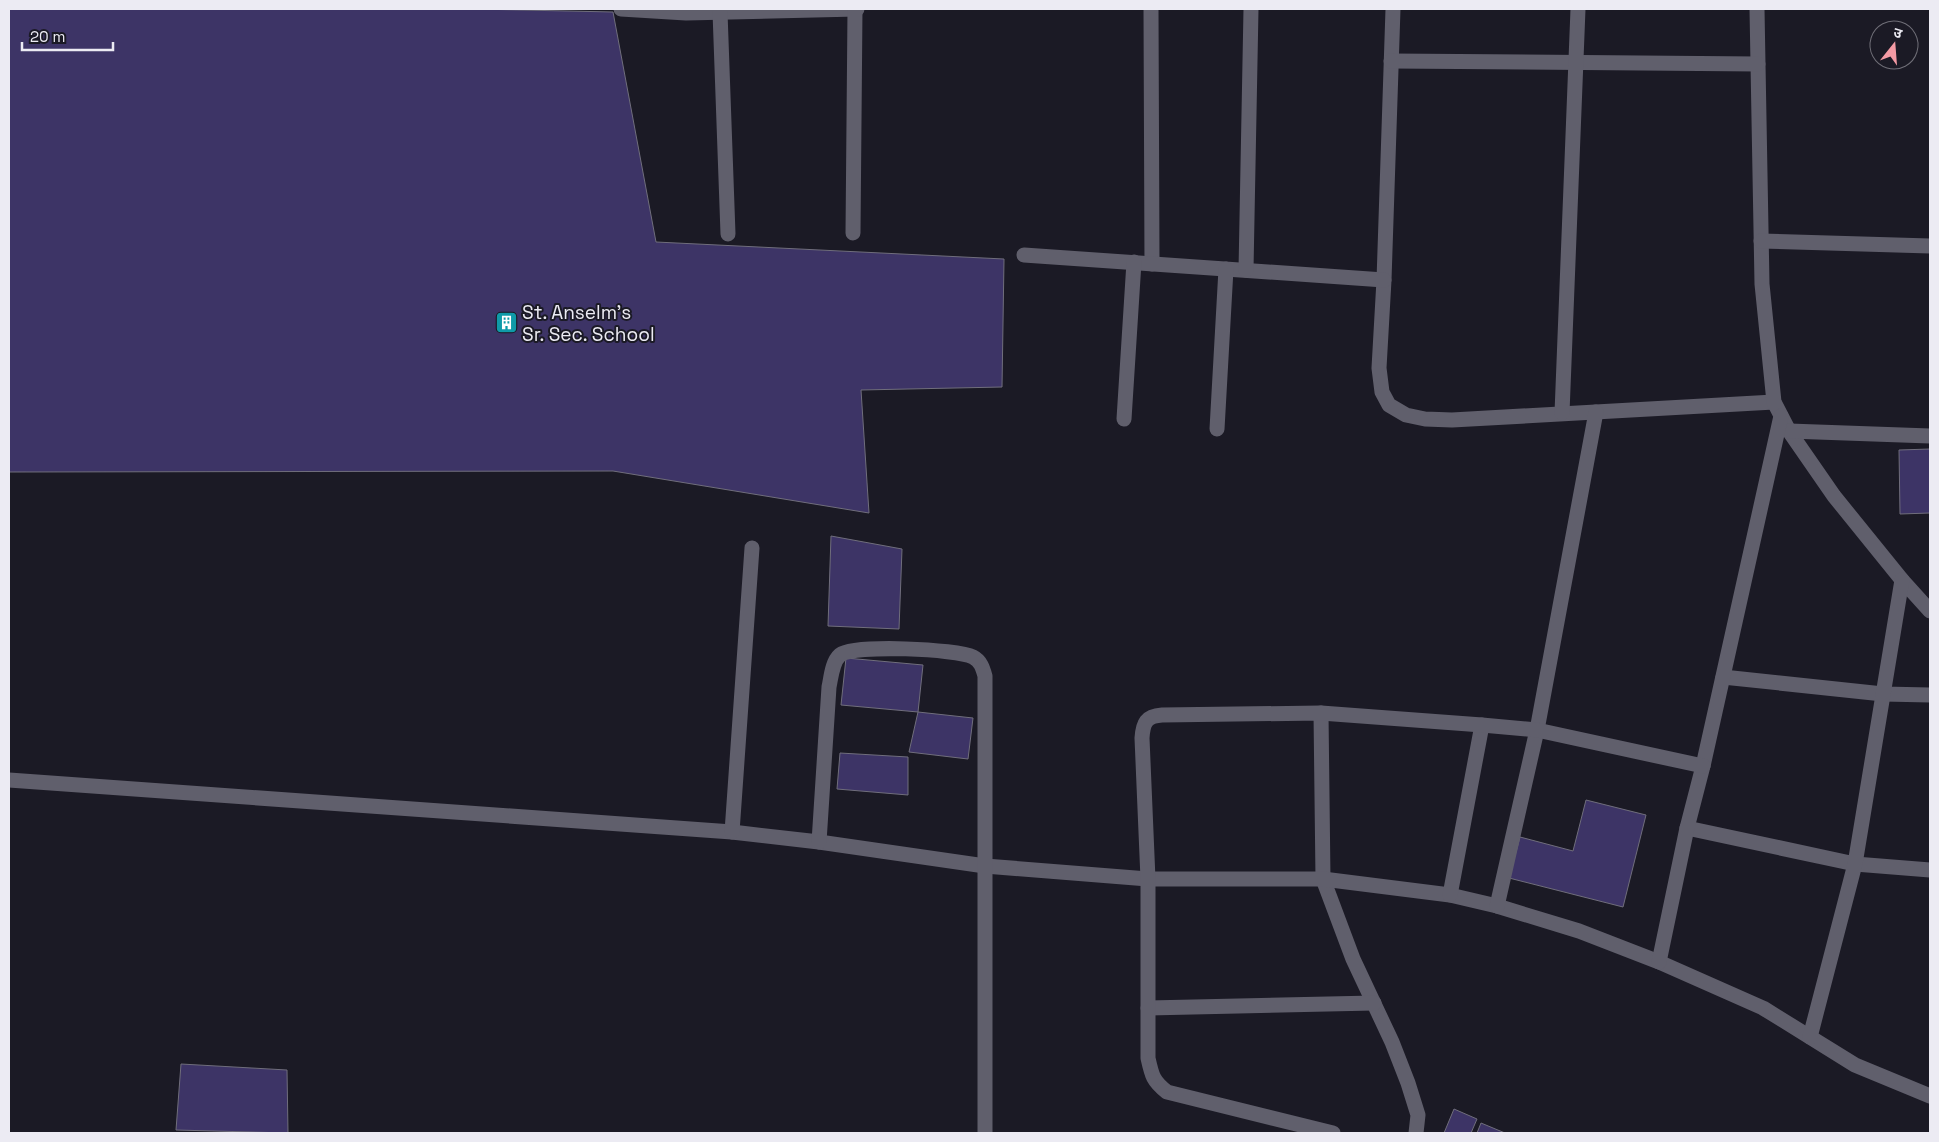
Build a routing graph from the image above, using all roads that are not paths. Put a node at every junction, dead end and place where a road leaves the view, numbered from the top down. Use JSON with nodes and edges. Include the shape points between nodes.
{"nodes":[{"id":1,"x":621,"y":9,"type":"edge"},
{"id":2,"x":856,"y":9,"type":"edge"},
{"id":3,"x":1151,"y":9,"type":"edge"},
{"id":4,"x":1250,"y":9,"type":"edge"},
{"id":5,"x":1393,"y":9,"type":"edge"},
{"id":6,"x":1578,"y":9,"type":"edge"},
{"id":7,"x":1757,"y":9,"type":"edge"},
{"id":8,"x":720,"y":12,"type":"junction"},
{"id":9,"x":1391,"y":61,"type":"junction"},
{"id":10,"x":1575,"y":63,"type":"junction"},
{"id":11,"x":1758,"y":64,"type":"junction"},
{"id":12,"x":853,"y":233,"type":"dead end"},
{"id":13,"x":728,"y":234,"type":"dead end"},
{"id":14,"x":1761,"y":241,"type":"junction"},
{"id":15,"x":1930,"y":246,"type":"edge"},
{"id":16,"x":1024,"y":255,"type":"dead end"},
{"id":17,"x":1134,"y":262,"type":"junction"},
{"id":18,"x":1152,"y":264,"type":"junction"},
{"id":19,"x":1226,"y":269,"type":"junction"},
{"id":20,"x":1246,"y":270,"type":"junction"},
{"id":21,"x":1384,"y":280,"type":"junction"},
{"id":22,"x":1774,"y":402,"type":"junction"},
{"id":23,"x":1596,"y":412,"type":"junction"},
{"id":24,"x":1562,"y":414,"type":"junction"},
{"id":25,"x":1781,"y":416,"type":"junction"},
{"id":26,"x":1124,"y":419,"type":"dead end"},
{"id":27,"x":1217,"y":429,"type":"dead end"},
{"id":28,"x":1789,"y":431,"type":"junction"},
{"id":29,"x":1930,"y":436,"type":"edge"},
{"id":30,"x":752,"y":548,"type":"dead end"},
{"id":31,"x":1902,"y":580,"type":"junction"},
{"id":32,"x":1930,"y":611,"type":"edge"},
{"id":33,"x":1723,"y":677,"type":"junction"},
{"id":34,"x":1883,"y":694,"type":"junction"},
{"id":35,"x":1930,"y":695,"type":"edge"},
{"id":36,"x":1321,"y":713,"type":"junction"},
{"id":37,"x":1482,"y":725,"type":"junction"},
{"id":38,"x":1537,"y":730,"type":"junction"},
{"id":39,"x":1703,"y":766,"type":"junction"},
{"id":40,"x":9,"y":780,"type":"edge"},
{"id":41,"x":1687,"y":828,"type":"junction"},
{"id":42,"x":732,"y":832,"type":"junction"},
{"id":43,"x":819,"y":842,"type":"junction"},
{"id":44,"x":1855,"y":864,"type":"junction"},
{"id":45,"x":985,"y":866,"type":"junction"},
{"id":46,"x":1930,"y":870,"type":"edge"},
{"id":47,"x":1148,"y":879,"type":"junction"},
{"id":48,"x":1323,"y":879,"type":"junction"},
{"id":49,"x":1450,"y":895,"type":"junction"},
{"id":50,"x":1497,"y":906,"type":"junction"},
{"id":51,"x":1659,"y":962,"type":"junction"},
{"id":52,"x":1374,"y":1003,"type":"junction"},
{"id":53,"x":1148,"y":1008,"type":"junction"},
{"id":54,"x":1810,"y":1037,"type":"junction"},
{"id":55,"x":1930,"y":1096,"type":"edge"},
{"id":56,"x":985,"y":1133,"type":"edge"},
{"id":57,"x":1333,"y":1133,"type":"edge"},
{"id":58,"x":1416,"y":1133,"type":"edge"}],
"edges":[{"from":1,"to":8,"type":"street"},
{"from":2,"to":8,"type":"street"},
{"from":2,"to":12,"type":"street"},
{"from":3,"to":18,"type":"street"},
{"from":4,"to":20,"type":"street"},
{"from":5,"to":9,"type":"street"},
{"from":6,"to":10,"type":"street"},
{"from":7,"to":11,"type":"street"},
{"from":8,"to":13,"type":"street"},
{"from":9,"to":10,"type":"street"},
{"from":9,"to":21,"type":"street"},
{"from":10,"to":11,"type":"street"},
{"from":10,"to":24,"type":"street"},
{"from":11,"to":14,"type":"street"},
{"from":14,"to":15,"type":"street"},
{"from":14,"to":22,"type":"street"},
{"from":16,"to":17,"type":"street"},
{"from":17,"to":18,"type":"street"},
{"from":17,"to":26,"type":"street"},
{"from":18,"to":19,"type":"street"},
{"from":19,"to":20,"type":"street"},
{"from":19,"to":27,"type":"street"},
{"from":20,"to":21,"type":"street"},
{"from":21,"to":24,"type":"street","via":[[1379,368],[1382,392],[1389,405],[1406,415],[1424,419]]},
{"from":22,"to":23,"type":"street"},
{"from":22,"to":25,"type":"street"},
{"from":23,"to":24,"type":"street"},
{"from":23,"to":38,"type":"street"},
{"from":25,"to":28,"type":"street"},
{"from":25,"to":33,"type":"street"},
{"from":28,"to":29,"type":"street"},
{"from":28,"to":31,"type":"street","via":[[1834,496]]},
{"from":30,"to":42,"type":"street"},
{"from":31,"to":32,"type":"street"},
{"from":31,"to":34,"type":"street"},
{"from":33,"to":34,"type":"street"},
{"from":33,"to":39,"type":"street"},
{"from":34,"to":35,"type":"street"},
{"from":34,"to":44,"type":"street"},
{"from":36,"to":37,"type":"street"},
{"from":36,"to":47,"type":"street","via":[[1162,714],[1146,720],[1142,738]]},
{"from":36,"to":48,"type":"street"},
{"from":37,"to":38,"type":"street"},
{"from":37,"to":49,"type":"street"},
{"from":38,"to":39,"type":"street"},
{"from":38,"to":50,"type":"street"},
{"from":39,"to":41,"type":"street"},
{"from":40,"to":42,"type":"street"},
{"from":41,"to":44,"type":"street"},
{"from":41,"to":51,"type":"street"},
{"from":42,"to":43,"type":"street"},
{"from":43,"to":45,"type":"street"},
{"from":43,"to":45,"type":"street","via":[[829,687],[839,656],[865,648],[954,652],[976,658],[986,676]]},
{"from":44,"to":46,"type":"street"},
{"from":44,"to":54,"type":"street"},
{"from":45,"to":47,"type":"street"},
{"from":45,"to":56,"type":"street"},
{"from":47,"to":48,"type":"street"},
{"from":47,"to":53,"type":"street"},
{"from":48,"to":49,"type":"street"},
{"from":48,"to":52,"type":"street","via":[[1353,959]]},
{"from":49,"to":50,"type":"street"},
{"from":50,"to":51,"type":"street","via":[[1579,931]]},
{"from":51,"to":54,"type":"street","via":[[1763,1008]]},
{"from":52,"to":53,"type":"street"},
{"from":52,"to":58,"type":"street","via":[[1408,1083],[1418,1115]]},
{"from":53,"to":57,"type":"street","via":[[1148,1058],[1152,1075],[1167,1092]]},
{"from":54,"to":55,"type":"street","via":[[1855,1065]]}]}
